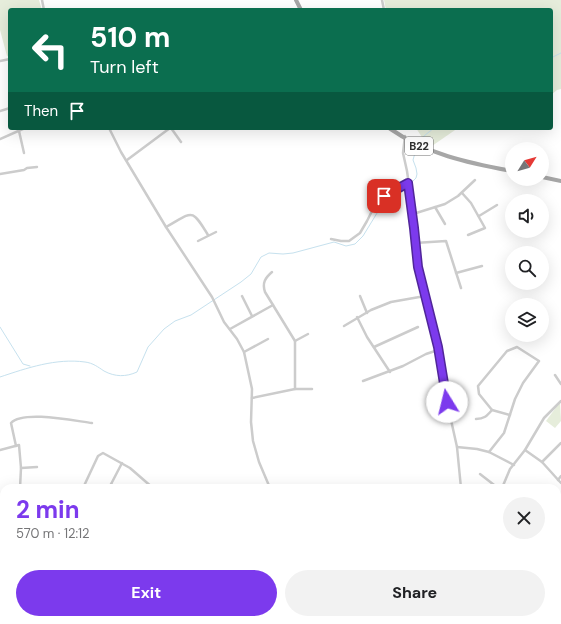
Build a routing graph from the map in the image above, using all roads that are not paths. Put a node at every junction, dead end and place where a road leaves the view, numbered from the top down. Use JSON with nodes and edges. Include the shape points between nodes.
{"nodes":[{"id":1,"x":110,"y":130,"type":"edge"},
{"id":2,"x":168,"y":130,"type":"edge"},
{"id":3,"x":172,"y":130,"type":"edge"},
{"id":4,"x":392,"y":130,"type":"edge"},
{"id":5,"x":395,"y":130,"type":"edge"},
{"id":6,"x":19,"y":131,"type":"joint"},
{"id":7,"x":404,"y":137,"type":"junction"},
{"id":8,"x":0,"y":139,"type":"edge"},
{"id":9,"x":181,"y":142,"type":"dead end"},
{"id":10,"x":24,"y":153,"type":"dead end"},
{"id":11,"x":127,"y":160,"type":"junction"},
{"id":12,"x":37,"y":167,"type":"dead end"},
{"id":13,"x":505,"y":170,"type":"edge"},
{"id":14,"x":0,"y":174,"type":"edge"},
{"id":15,"x":549,"y":178,"type":"edge"},
{"id":16,"x":475,"y":180,"type":"dead end"},
{"id":17,"x":561,"y":181,"type":"edge"},
{"id":18,"x":408,"y":183,"type":"junction"},
{"id":19,"x":462,"y":193,"type":"junction"},
{"id":20,"x":497,"y":205,"type":"dead end"},
{"id":21,"x":435,"y":207,"type":"junction"},
{"id":22,"x":413,"y":214,"type":"junction"},
{"id":23,"x":479,"y":216,"type":"junction"},
{"id":24,"x":445,"y":224,"type":"dead end"},
{"id":25,"x":166,"y":227,"type":"junction"},
{"id":26,"x":216,"y":232,"type":"dead end"},
{"id":27,"x":208,"y":235,"type":"junction"},
{"id":28,"x":468,"y":235,"type":"dead end"},
{"id":29,"x":331,"y":239,"type":"dead end"},
{"id":30,"x":198,"y":241,"type":"dead end"},
{"id":31,"x":415,"y":243,"type":"junction"},
{"id":32,"x":482,"y":266,"type":"dead end"},
{"id":33,"x":272,"y":272,"type":"dead end"},
{"id":34,"x":456,"y":273,"type":"junction"},
{"id":35,"x":461,"y":288,"type":"dead end"},
{"id":36,"x":242,"y":296,"type":"dead end"},
{"id":37,"x":360,"y":296,"type":"dead end"},
{"id":38,"x":425,"y":296,"type":"junction"},
{"id":39,"x":273,"y":305,"type":"junction"},
{"id":40,"x":367,"y":313,"type":"junction"},
{"id":41,"x":252,"y":316,"type":"junction"},
{"id":42,"x":357,"y":317,"type":"junction"},
{"id":43,"x":344,"y":326,"type":"dead end"},
{"id":44,"x":418,"y":327,"type":"dead end"},
{"id":45,"x":230,"y":329,"type":"junction"},
{"id":46,"x":308,"y":334,"type":"dead end"},
{"id":47,"x":268,"y":339,"type":"dead end"},
{"id":48,"x":295,"y":341,"type":"junction"},
{"id":49,"x":374,"y":347,"type":"junction"},
{"id":50,"x":438,"y":350,"type":"junction"},
{"id":51,"x":244,"y":352,"type":"junction"},
{"id":52,"x":390,"y":372,"type":"junction"},
{"id":53,"x":555,"y":375,"type":"dead end"},
{"id":54,"x":363,"y":381,"type":"dead end"},
{"id":55,"x":561,"y":384,"type":"edge"},
{"id":56,"x":295,"y":389,"type":"junction"},
{"id":57,"x":312,"y":389,"type":"dead end"},
{"id":58,"x":252,"y":398,"type":"junction"},
{"id":59,"x":561,"y":402,"type":"edge"},
{"id":60,"x":492,"y":410,"type":"junction"},
{"id":61,"x":510,"y":415,"type":"junction"},
{"id":62,"x":476,"y":419,"type":"dead end"},
{"id":63,"x":92,"y":423,"type":"dead end"},
{"id":64,"x":561,"y":443,"type":"edge"},
{"id":65,"x":16,"y":446,"type":"junction"},
{"id":66,"x":457,"y":447,"type":"junction"},
{"id":67,"x":0,"y":450,"type":"edge"},
{"id":68,"x":525,"y":450,"type":"junction"},
{"id":69,"x":489,"y":452,"type":"junction"},
{"id":70,"x":542,"y":462,"type":"junction"},
{"id":71,"x":122,"y":463,"type":"junction"},
{"id":72,"x":514,"y":465,"type":"junction"},
{"id":73,"x":37,"y":467,"type":"dead end"},
{"id":74,"x":21,"y":468,"type":"junction"},
{"id":75,"x":480,"y":474,"type":"dead end"},
{"id":76,"x":561,"y":476,"type":"edge"},
{"id":77,"x":558,"y":480,"type":"junction"},
{"id":78,"x":561,"y":483,"type":"edge"},
{"id":79,"x":20,"y":484,"type":"edge"},
{"id":80,"x":85,"y":484,"type":"edge"},
{"id":81,"x":111,"y":484,"type":"edge"},
{"id":82,"x":148,"y":484,"type":"edge"},
{"id":83,"x":268,"y":484,"type":"edge"},
{"id":84,"x":461,"y":484,"type":"edge"},
{"id":85,"x":493,"y":484,"type":"edge"},
{"id":86,"x":504,"y":484,"type":"edge"}],
"edges":[{"from":1,"to":11,"type":"street"},
{"from":2,"to":11,"type":"street"},
{"from":3,"to":9,"type":"street"},
{"from":4,"to":7,"type":"main road","number":"B22"},
{"from":5,"to":7,"type":"main road","number":"B22"},
{"from":6,"to":8,"type":"street"},
{"from":6,"to":10,"type":"street"},
{"from":7,"to":13,"type":"main road","number":"B22","via":[[451,157]]},
{"from":7,"to":18,"type":"street","via":[[403,153]]},
{"from":11,"to":25,"type":"street"},
{"from":12,"to":14,"type":"street"},
{"from":15,"to":17,"type":"main road"},
{"from":16,"to":19,"type":"street"},
{"from":18,"to":22,"type":"street"},
{"from":18,"to":29,"type":"street","via":[[377,201],[360,233],[349,241]]},
{"from":19,"to":21,"type":"street"},
{"from":19,"to":23,"type":"street"},
{"from":20,"to":23,"type":"street"},
{"from":21,"to":22,"type":"street"},
{"from":21,"to":24,"type":"street"},
{"from":22,"to":31,"type":"street"},
{"from":23,"to":28,"type":"street","via":[[485,228]]},
{"from":25,"to":27,"type":"street","via":[[192,214]]},
{"from":25,"to":45,"type":"street"},
{"from":26,"to":27,"type":"street"},
{"from":27,"to":30,"type":"street"},
{"from":31,"to":34,"type":"street","via":[[446,241]]},
{"from":31,"to":38,"type":"street"},
{"from":32,"to":34,"type":"street"},
{"from":33,"to":39,"type":"street","via":[[264,280],[263,286]]},
{"from":34,"to":35,"type":"street"},
{"from":36,"to":41,"type":"street"},
{"from":37,"to":40,"type":"street"},
{"from":38,"to":40,"type":"street","via":[[391,302]]},
{"from":38,"to":50,"type":"street"},
{"from":39,"to":41,"type":"street"},
{"from":39,"to":48,"type":"street"},
{"from":40,"to":42,"type":"street"},
{"from":41,"to":45,"type":"street"},
{"from":42,"to":43,"type":"street"},
{"from":42,"to":49,"type":"street"},
{"from":44,"to":49,"type":"street"},
{"from":45,"to":51,"type":"street"},
{"from":46,"to":48,"type":"street"},
{"from":47,"to":51,"type":"street"},
{"from":48,"to":56,"type":"street"},
{"from":49,"to":52,"type":"street"},
{"from":50,"to":52,"type":"street"},
{"from":50,"to":66,"type":"street"},
{"from":51,"to":58,"type":"street","via":[[250,374]]},
{"from":52,"to":54,"type":"street"},
{"from":53,"to":55,"type":"street"},
{"from":56,"to":57,"type":"street"},
{"from":56,"to":58,"type":"street"},
{"from":58,"to":83,"type":"street","via":[[253,441]]},
{"from":59,"to":68,"type":"street","via":[[544,418]]},
{"from":60,"to":61,"type":"street"},
{"from":60,"to":61,"type":"street","via":[[479,394],[478,386],[507,351],[517,347],[539,361],[523,383]]},
{"from":60,"to":62,"type":"street","via":[[482,420]]},
{"from":61,"to":69,"type":"street","via":[[504,433]]},
{"from":63,"to":65,"type":"street","via":[[46,417],[14,421],[11,424]]},
{"from":64,"to":70,"type":"street"},
{"from":65,"to":67,"type":"street"},
{"from":65,"to":74,"type":"street","via":[[19,445]]},
{"from":66,"to":69,"type":"street"},
{"from":66,"to":84,"type":"street"},
{"from":68,"to":70,"type":"street"},
{"from":68,"to":72,"type":"street"},
{"from":69,"to":72,"type":"street"},
{"from":70,"to":77,"type":"street"},
{"from":71,"to":80,"type":"street","via":[[101,453]]},
{"from":71,"to":81,"type":"street"},
{"from":71,"to":82,"type":"street"},
{"from":72,"to":86,"type":"street"},
{"from":73,"to":74,"type":"street"},
{"from":74,"to":79,"type":"street"},
{"from":75,"to":85,"type":"street"},
{"from":76,"to":77,"type":"street"},
{"from":77,"to":78,"type":"street"}]}
